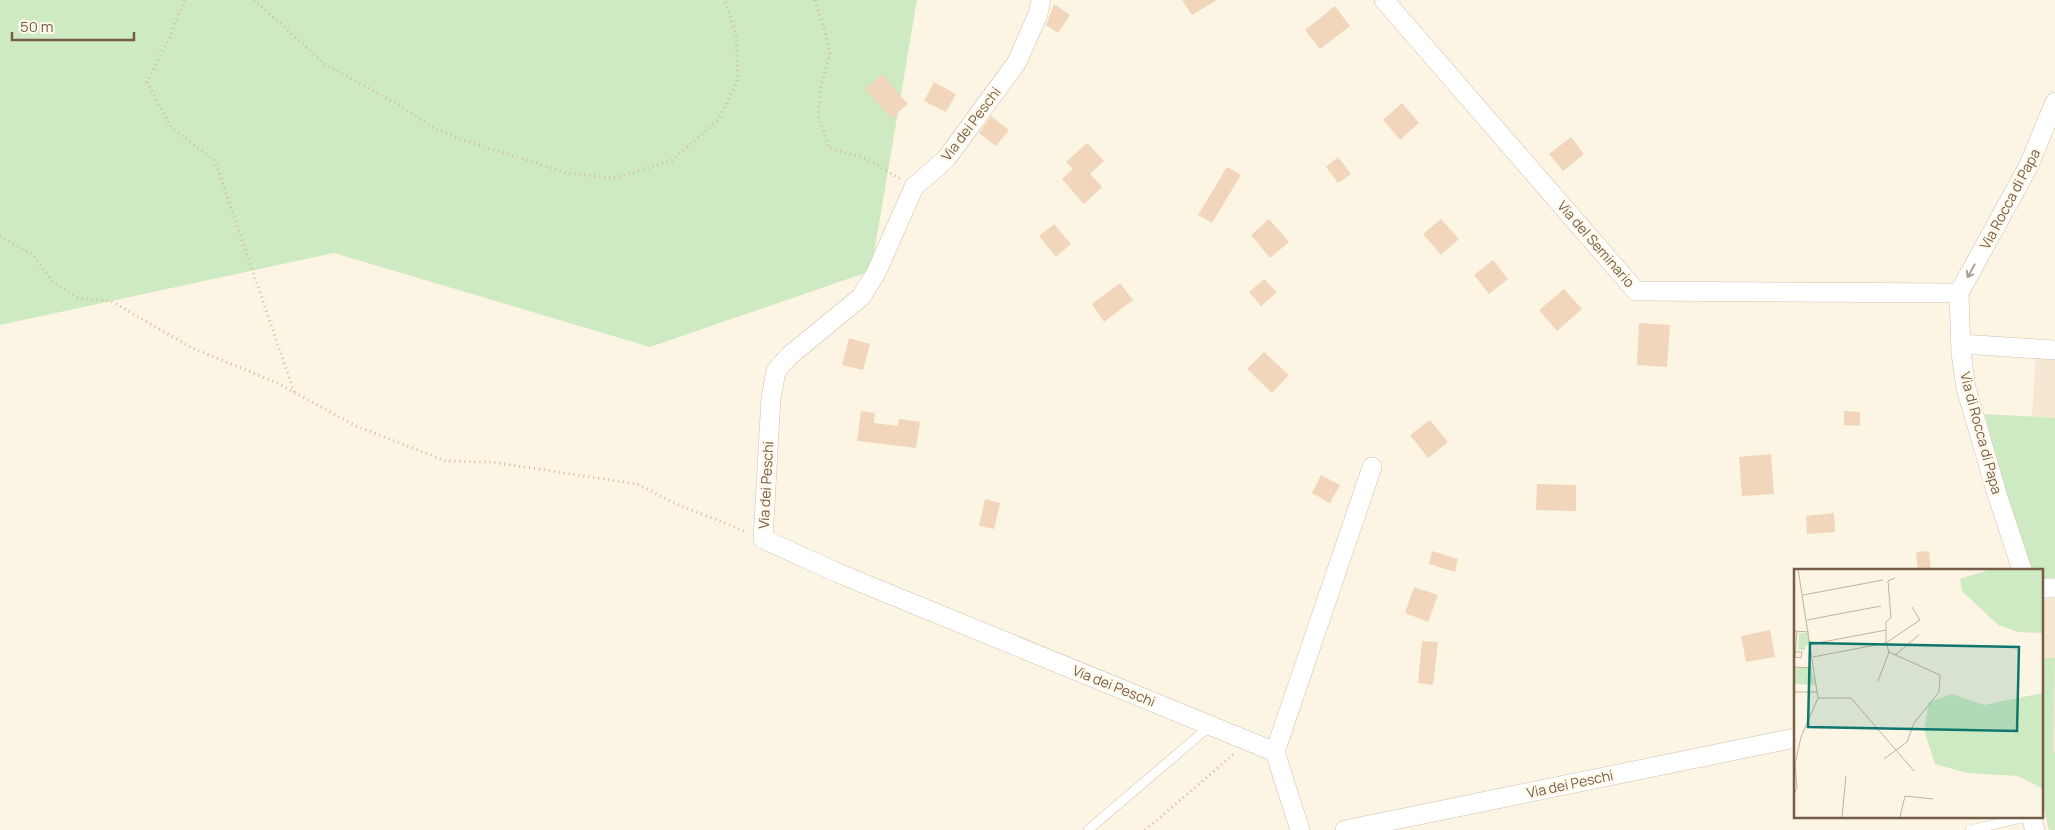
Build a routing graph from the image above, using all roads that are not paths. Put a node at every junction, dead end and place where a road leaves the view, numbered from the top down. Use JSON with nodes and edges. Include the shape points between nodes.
{"nodes":[{"id":1,"x":1041,"y":0,"type":"edge"},
{"id":2,"x":1384,"y":0,"type":"edge"},
{"id":3,"x":2055,"y":102,"type":"edge"},
{"id":4,"x":1959,"y":292,"type":"junction"},
{"id":5,"x":1961,"y":344,"type":"junction"},
{"id":6,"x":2055,"y":350,"type":"edge"},
{"id":7,"x":1372,"y":467,"type":"dead end"},
{"id":8,"x":2022,"y":569,"type":"edge"},
{"id":9,"x":2042,"y":588,"type":"edge"},
{"id":10,"x":2055,"y":588,"type":"edge"},
{"id":11,"x":1210,"y":725,"type":"junction"},
{"id":12,"x":1794,"y":738,"type":"edge"},
{"id":13,"x":1275,"y":752,"type":"junction"},
{"id":14,"x":2022,"y":818,"type":"edge"},
{"id":15,"x":1088,"y":830,"type":"edge"},
{"id":16,"x":1300,"y":830,"type":"edge"},
{"id":17,"x":1345,"y":830,"type":"edge"},
{"id":18,"x":1970,"y":830,"type":"edge"}],
"edges":[{"from":1,"to":11,"type":"street","name":"Via dei Peschi","via":[[1017,62],[946,159],[914,187],[876,273],[861,297],[789,356],[776,371],[771,398],[764,539],[838,573]]},
{"from":2,"to":4,"type":"street","name":"Via del Seminario","via":[[1636,291]]},
{"from":3,"to":4,"type":"street","name":"Via Rocca di Papa","one_way":true,"via":[[2026,172]]},
{"from":4,"to":5,"type":"street","name":"Via di Rocca di Papa"},
{"from":5,"to":6,"type":"street"},
{"from":5,"to":8,"type":"street","name":"Via di Rocca di Papa","via":[[1969,399]]},
{"from":7,"to":13,"type":"street"},
{"from":9,"to":10,"type":"street"},
{"from":11,"to":13,"type":"street","name":"Via dei Peschi"},
{"from":11,"to":15,"type":"lane"},
{"from":12,"to":17,"type":"street","name":"Via dei Peschi"},
{"from":13,"to":16,"type":"street"},
{"from":14,"to":18,"type":"lane"}]}
